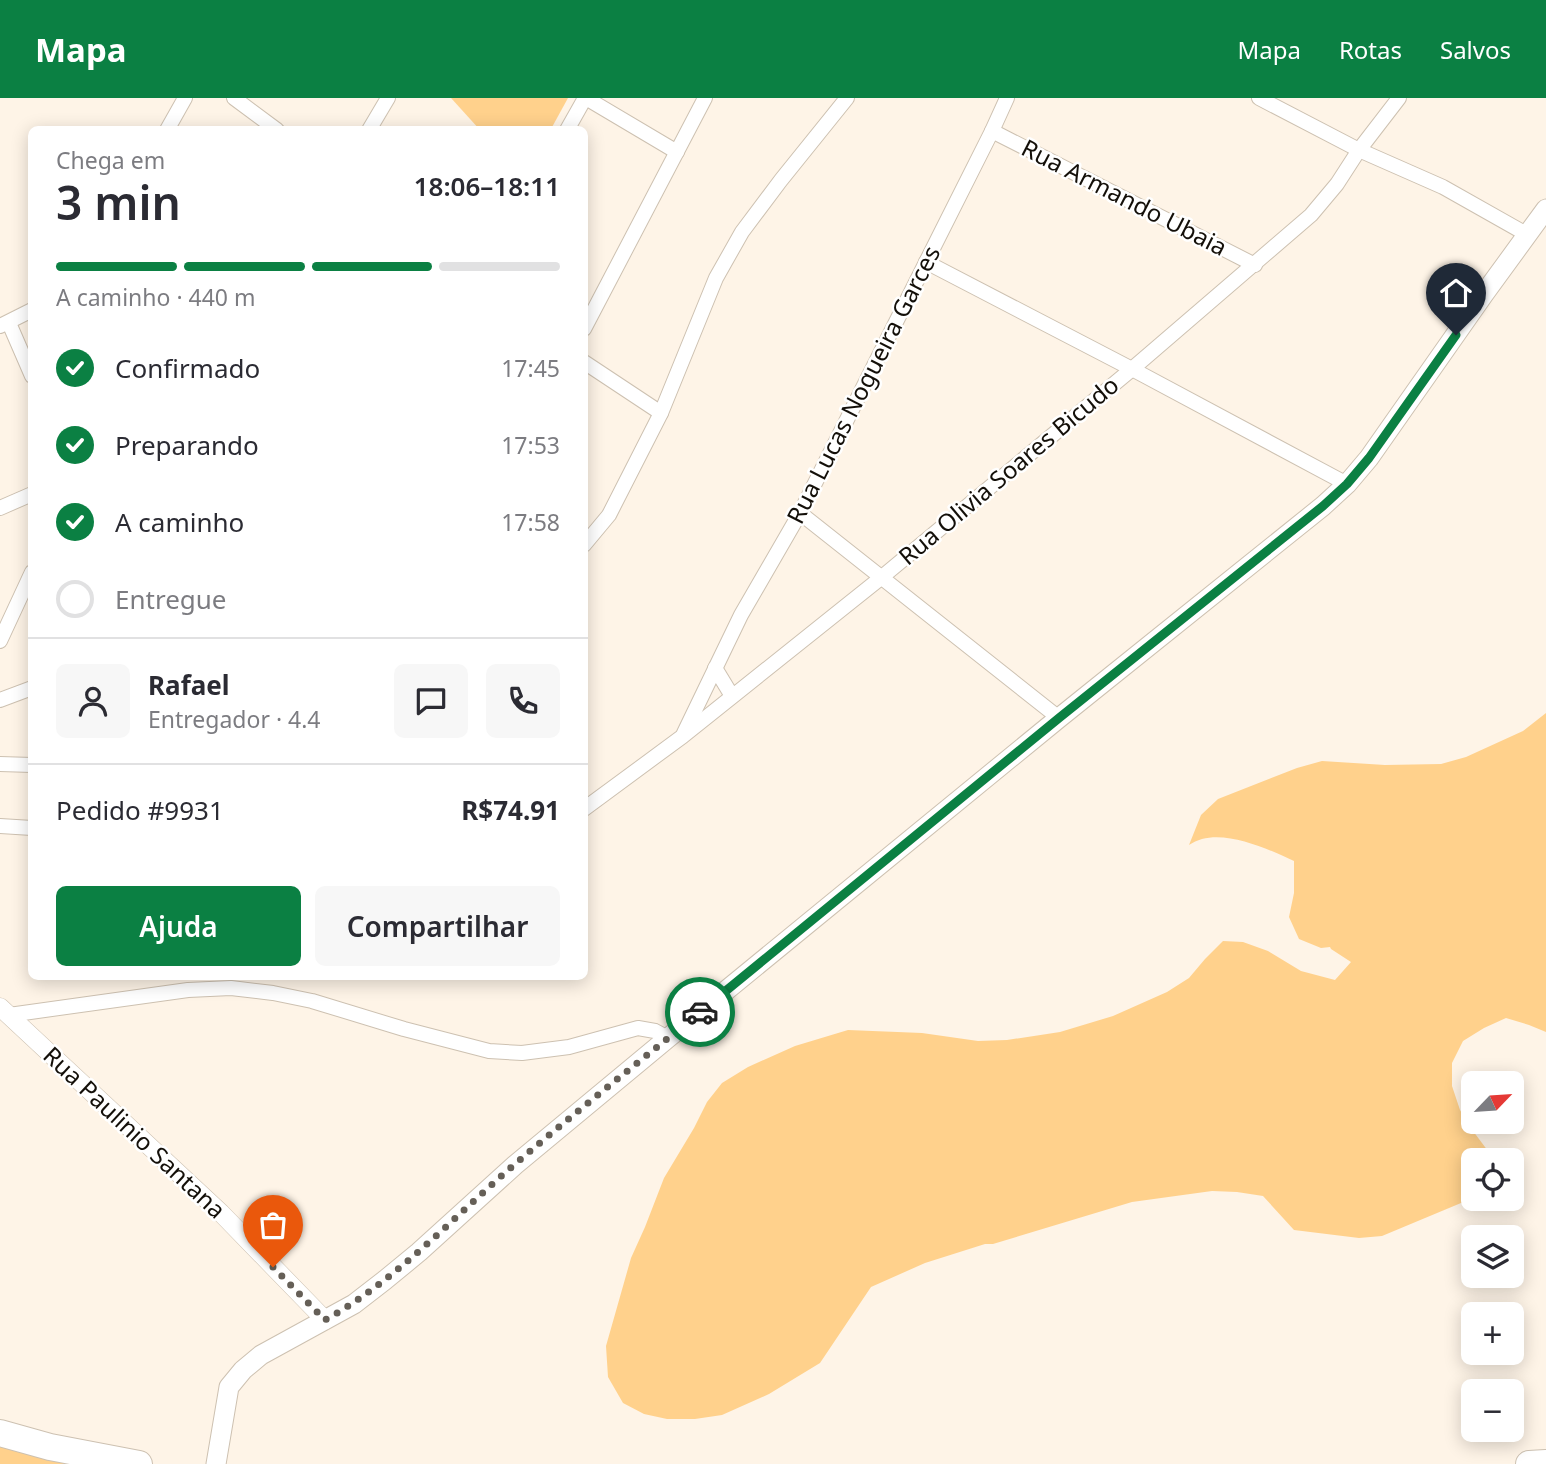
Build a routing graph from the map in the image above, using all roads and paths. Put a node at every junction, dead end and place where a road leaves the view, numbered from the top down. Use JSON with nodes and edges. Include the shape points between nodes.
{"nodes":[{"id":1,"x":185,"y":98,"type":"edge"},
{"id":2,"x":234,"y":98,"type":"edge"},
{"id":3,"x":388,"y":98,"type":"edge"},
{"id":4,"x":586,"y":98,"type":"edge"},
{"id":5,"x":705,"y":98,"type":"edge"},
{"id":6,"x":847,"y":98,"type":"edge"},
{"id":7,"x":1007,"y":98,"type":"edge"},
{"id":8,"x":1259,"y":98,"type":"edge"},
{"id":9,"x":1399,"y":98,"type":"edge"},
{"id":10,"x":169,"y":126,"type":"edge"},
{"id":11,"x":272,"y":126,"type":"edge"},
{"id":12,"x":371,"y":126,"type":"edge"},
{"id":13,"x":569,"y":126,"type":"edge"},
{"id":14,"x":992,"y":131,"type":"junction"},
{"id":15,"x":1359,"y":150,"type":"junction"},
{"id":16,"x":677,"y":152,"type":"junction"},
{"id":17,"x":1546,"y":209,"type":"edge"},
{"id":18,"x":1528,"y":235,"type":"junction"},
{"id":19,"x":926,"y":262,"type":"junction"},
{"id":20,"x":1255,"y":265,"type":"junction"},
{"id":21,"x":28,"y":312,"type":"edge"},
{"id":22,"x":588,"y":321,"type":"edge"},
{"id":23,"x":5,"y":324,"type":"edge"},
{"id":24,"x":588,"y":365,"type":"edge"},
{"id":25,"x":28,"y":368,"type":"edge"},
{"id":26,"x":1132,"y":369,"type":"junction"},
{"id":27,"x":661,"y":412,"type":"junction"},
{"id":28,"x":1347,"y":484,"type":"junction"},
{"id":29,"x":28,"y":496,"type":"edge"},
{"id":30,"x":0,"y":508,"type":"edge"},
{"id":31,"x":800,"y":513,"type":"junction"},
{"id":32,"x":588,"y":540,"type":"edge"},
{"id":33,"x":882,"y":577,"type":"junction"},
{"id":34,"x":28,"y":581,"type":"edge"},
{"id":35,"x":0,"y":641,"type":"edge"},
{"id":36,"x":715,"y":668,"type":"junction"},
{"id":37,"x":28,"y":690,"type":"edge"},
{"id":38,"x":732,"y":696,"type":"junction"},
{"id":39,"x":0,"y":700,"type":"edge"},
{"id":40,"x":1059,"y":718,"type":"junction"},
{"id":41,"x":683,"y":736,"type":"junction"},
{"id":42,"x":0,"y":764,"type":"edge"},
{"id":43,"x":28,"y":765,"type":"edge"},
{"id":44,"x":588,"y":806,"type":"edge"},
{"id":45,"x":0,"y":826,"type":"edge"},
{"id":46,"x":28,"y":828,"type":"edge"},
{"id":47,"x":5,"y":1011,"type":"edge"},
{"id":48,"x":668,"y":1038,"type":"junction"},
{"id":49,"x":325,"y":1320,"type":"junction"},
{"id":50,"x":0,"y":1433,"type":"edge"},
{"id":51,"x":1546,"y":1463,"type":"edge"},
{"id":52,"x":139,"y":1464,"type":"edge"},
{"id":53,"x":216,"y":1464,"type":"edge"},
{"id":54,"x":1530,"y":1464,"type":"edge"}],
"edges":[{"from":1,"to":10,"type":"street"},
{"from":2,"to":11,"type":"street"},
{"from":3,"to":12,"type":"street"},
{"from":4,"to":13,"type":"street"},
{"from":4,"to":16,"type":"street"},
{"from":5,"to":16,"type":"street"},
{"from":6,"to":27,"type":"street","via":[[742,233],[716,278]]},
{"from":7,"to":14,"type":"street","name":"Rua Lucas Nogueira Garces"},
{"from":8,"to":15,"type":"street"},
{"from":9,"to":15,"type":"street","name":"Rua Olivia Soares Bicudo"},
{"from":14,"to":19,"type":"street","name":"Rua Lucas Nogueira Garces"},
{"from":14,"to":20,"type":"street","name":"Rua Armando Ubaia"},
{"from":15,"to":18,"type":"street","via":[[1443,187]]},
{"from":15,"to":20,"type":"street","name":"Rua Olivia Soares Bicudo","via":[[1311,215]]},
{"from":16,"to":22,"type":"street"},
{"from":17,"to":18,"type":"main road"},
{"from":18,"to":28,"type":"main road"},
{"from":19,"to":26,"type":"street"},
{"from":19,"to":31,"type":"street","name":"Rua Lucas Nogueira Garces"},
{"from":20,"to":26,"type":"street","name":"Rua Olivia Soares Bicudo"},
{"from":21,"to":23,"type":"street"},
{"from":23,"to":25,"type":"street"},
{"from":24,"to":27,"type":"street"},
{"from":26,"to":28,"type":"street"},
{"from":26,"to":33,"type":"street","name":"Rua Olivia Soares Bicudo"},
{"from":27,"to":32,"type":"street","via":[[609,515]]},
{"from":28,"to":40,"type":"main road"},
{"from":29,"to":30,"type":"street"},
{"from":31,"to":33,"type":"street"},
{"from":31,"to":36,"type":"street","name":"Rua Lucas Nogueira Garces"},
{"from":33,"to":38,"type":"street","name":"Rua Olivia Soares Bicudo"},
{"from":33,"to":40,"type":"street"},
{"from":34,"to":35,"type":"street"},
{"from":36,"to":38,"type":"street"},
{"from":36,"to":41,"type":"street","name":"Rua Lucas Nogueira Garces"},
{"from":37,"to":39,"type":"street"},
{"from":38,"to":41,"type":"street","name":"Rua Olivia Soares Bicudo"},
{"from":40,"to":48,"type":"main road"},
{"from":41,"to":44,"type":"street","name":"Rua Olivia Soares Bicudo"},
{"from":42,"to":43,"type":"street"},
{"from":45,"to":46,"type":"street"},
{"from":47,"to":48,"type":"street","via":[[231,988],[312,1001],[489,1051],[522,1053],[569,1047],[638,1028]]},
{"from":47,"to":49,"type":"street","name":"Rua Paulinio Santana","via":[[221,1213]]},
{"from":48,"to":49,"type":"main road","via":[[514,1165],[385,1280]]},
{"from":49,"to":53,"type":"main road","via":[[261,1355],[229,1387]]},
{"from":50,"to":52,"type":"highway"},
{"from":51,"to":54,"type":"highway"}]}
